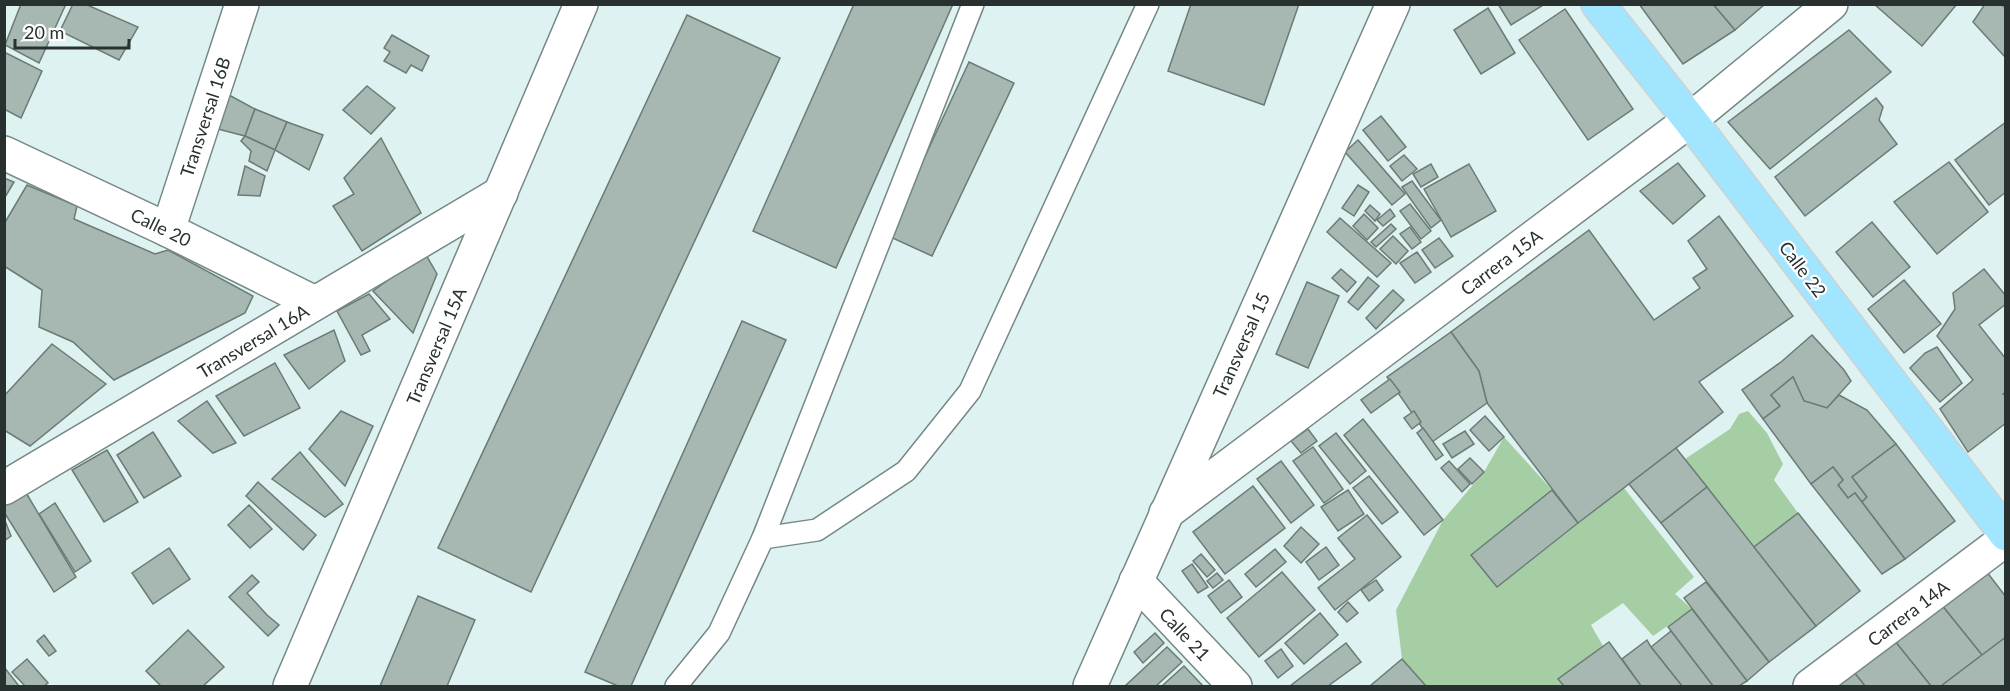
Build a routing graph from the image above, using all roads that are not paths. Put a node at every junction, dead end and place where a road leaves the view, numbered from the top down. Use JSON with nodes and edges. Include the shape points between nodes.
{"nodes":[{"id":1,"x":242,"y":4,"type":"edge"},
{"id":2,"x":581,"y":4,"type":"edge"},
{"id":3,"x":973,"y":4,"type":"edge"},
{"id":4,"x":1149,"y":4,"type":"edge"},
{"id":5,"x":1393,"y":4,"type":"edge"},
{"id":6,"x":1598,"y":4,"type":"edge"},
{"id":7,"x":1831,"y":4,"type":"edge"},
{"id":8,"x":1689,"y":120,"type":"junction"},
{"id":9,"x":4,"y":153,"type":"edge"},
{"id":10,"x":501,"y":193,"type":"junction"},
{"id":11,"x":168,"y":230,"type":"junction"},
{"id":12,"x":315,"y":303,"type":"junction"},
{"id":13,"x":4,"y":488,"type":"edge"},
{"id":14,"x":1166,"y":513,"type":"junction"},
{"id":15,"x":2006,"y":534,"type":"edge"},
{"id":16,"x":763,"y":538,"type":"junction"},
{"id":17,"x":2006,"y":539,"type":"edge"},
{"id":18,"x":1136,"y":581,"type":"junction"},
{"id":19,"x":290,"y":687,"type":"edge"},
{"id":20,"x":676,"y":687,"type":"edge"},
{"id":21,"x":1090,"y":687,"type":"edge"},
{"id":22,"x":1234,"y":687,"type":"edge"},
{"id":23,"x":1810,"y":687,"type":"edge"}],
"edges":[{"from":1,"to":11,"type":"street","name":"Transversal 16B"},
{"from":2,"to":10,"type":"street","name":"Transversal 15A"},
{"from":3,"to":16,"type":"lane"},
{"from":4,"to":16,"type":"lane","via":[[970,391],[906,471],[817,530]]},
{"from":5,"to":14,"type":"street","name":"Transversal 15"},
{"from":6,"to":8,"type":"main road","name":"Calle 22"},
{"from":7,"to":8,"type":"street","name":"Carrera 15A"},
{"from":8,"to":14,"type":"street","name":"Carrera 15A"},
{"from":8,"to":15,"type":"main road","name":"Calle 22"},
{"from":9,"to":11,"type":"street","name":"Calle 20"},
{"from":10,"to":12,"type":"street","name":"Transversal 16A"},
{"from":10,"to":19,"type":"street","name":"Transversal 15A"},
{"from":11,"to":12,"type":"street","name":"Calle 20"},
{"from":12,"to":13,"type":"street","name":"Transversal 16A"},
{"from":14,"to":18,"type":"street","name":"Transversal 15"},
{"from":16,"to":20,"type":"lane","via":[[719,633]]},
{"from":17,"to":23,"type":"street","name":"Carrera 14A"},
{"from":18,"to":21,"type":"street","name":"Transversal 15"},
{"from":18,"to":22,"type":"street","name":"Calle 21"}]}
